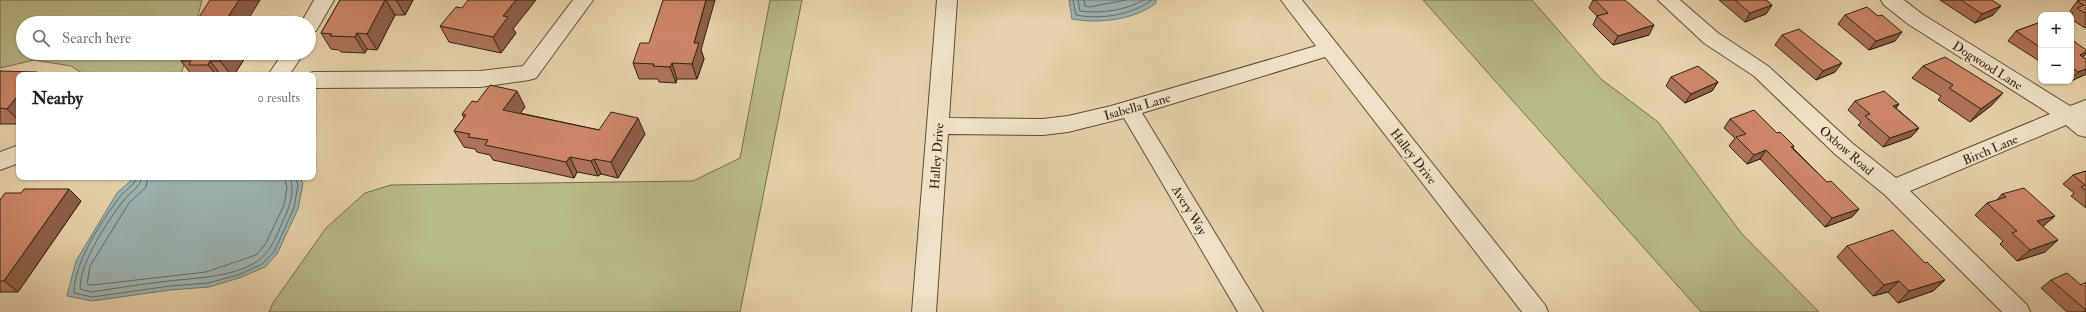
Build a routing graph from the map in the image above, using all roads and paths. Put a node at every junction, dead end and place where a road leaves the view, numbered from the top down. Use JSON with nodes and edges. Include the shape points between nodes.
{"nodes":[{"id":1,"x":324,"y":0,"type":"edge"},
{"id":2,"x":583,"y":0,"type":"edge"},
{"id":3,"x":947,"y":0,"type":"edge"},
{"id":4,"x":1291,"y":0,"type":"edge"},
{"id":5,"x":1668,"y":0,"type":"edge"},
{"id":6,"x":1890,"y":0,"type":"edge"},
{"id":7,"x":315,"y":16,"type":"edge"},
{"id":8,"x":1329,"y":49,"type":"junction"},
{"id":9,"x":289,"y":60,"type":"edge"},
{"id":10,"x":280,"y":72,"type":"edge"},
{"id":11,"x":316,"y":80,"type":"edge"},
{"id":12,"x":1130,"y":109,"type":"junction"},
{"id":13,"x":2080,"y":118,"type":"edge"},
{"id":14,"x":938,"y":126,"type":"junction"},
{"id":15,"x":16,"y":154,"type":"edge"},
{"id":16,"x":0,"y":162,"type":"edge"},
{"id":17,"x":1893,"y":189,"type":"junction"},
{"id":18,"x":924,"y":312,"type":"edge"},
{"id":19,"x":1251,"y":312,"type":"edge"},
{"id":20,"x":1536,"y":312,"type":"edge"},
{"id":21,"x":2018,"y":312,"type":"edge"}],
"edges":[{"from":1,"to":7,"type":"street"},
{"from":2,"to":11,"type":"street","via":[[529,73],[480,79]]},
{"from":3,"to":14,"type":"street","name":"Halley Drive"},
{"from":4,"to":8,"type":"street","name":"Halley Drive"},
{"from":5,"to":17,"type":"street","name":"Oxbow Road","via":[[1711,38],[1761,71],[1844,149]]},
{"from":6,"to":13,"type":"street","name":"Dogwood Lane","via":[[1953,43]]},
{"from":8,"to":12,"type":"street","name":"Isabella Lane"},
{"from":8,"to":20,"type":"street","name":"Halley Drive"},
{"from":9,"to":10,"type":"street"},
{"from":12,"to":14,"type":"street","name":"Isabella Lane","via":[[1083,121],[1043,127]]},
{"from":12,"to":19,"type":"street","name":"Avery Way"},
{"from":13,"to":17,"type":"street","name":"Birch Lane"},
{"from":14,"to":18,"type":"street","name":"Halley Drive"},
{"from":15,"to":16,"type":"street"},
{"from":17,"to":21,"type":"street","name":"Oxbow Road"}]}
